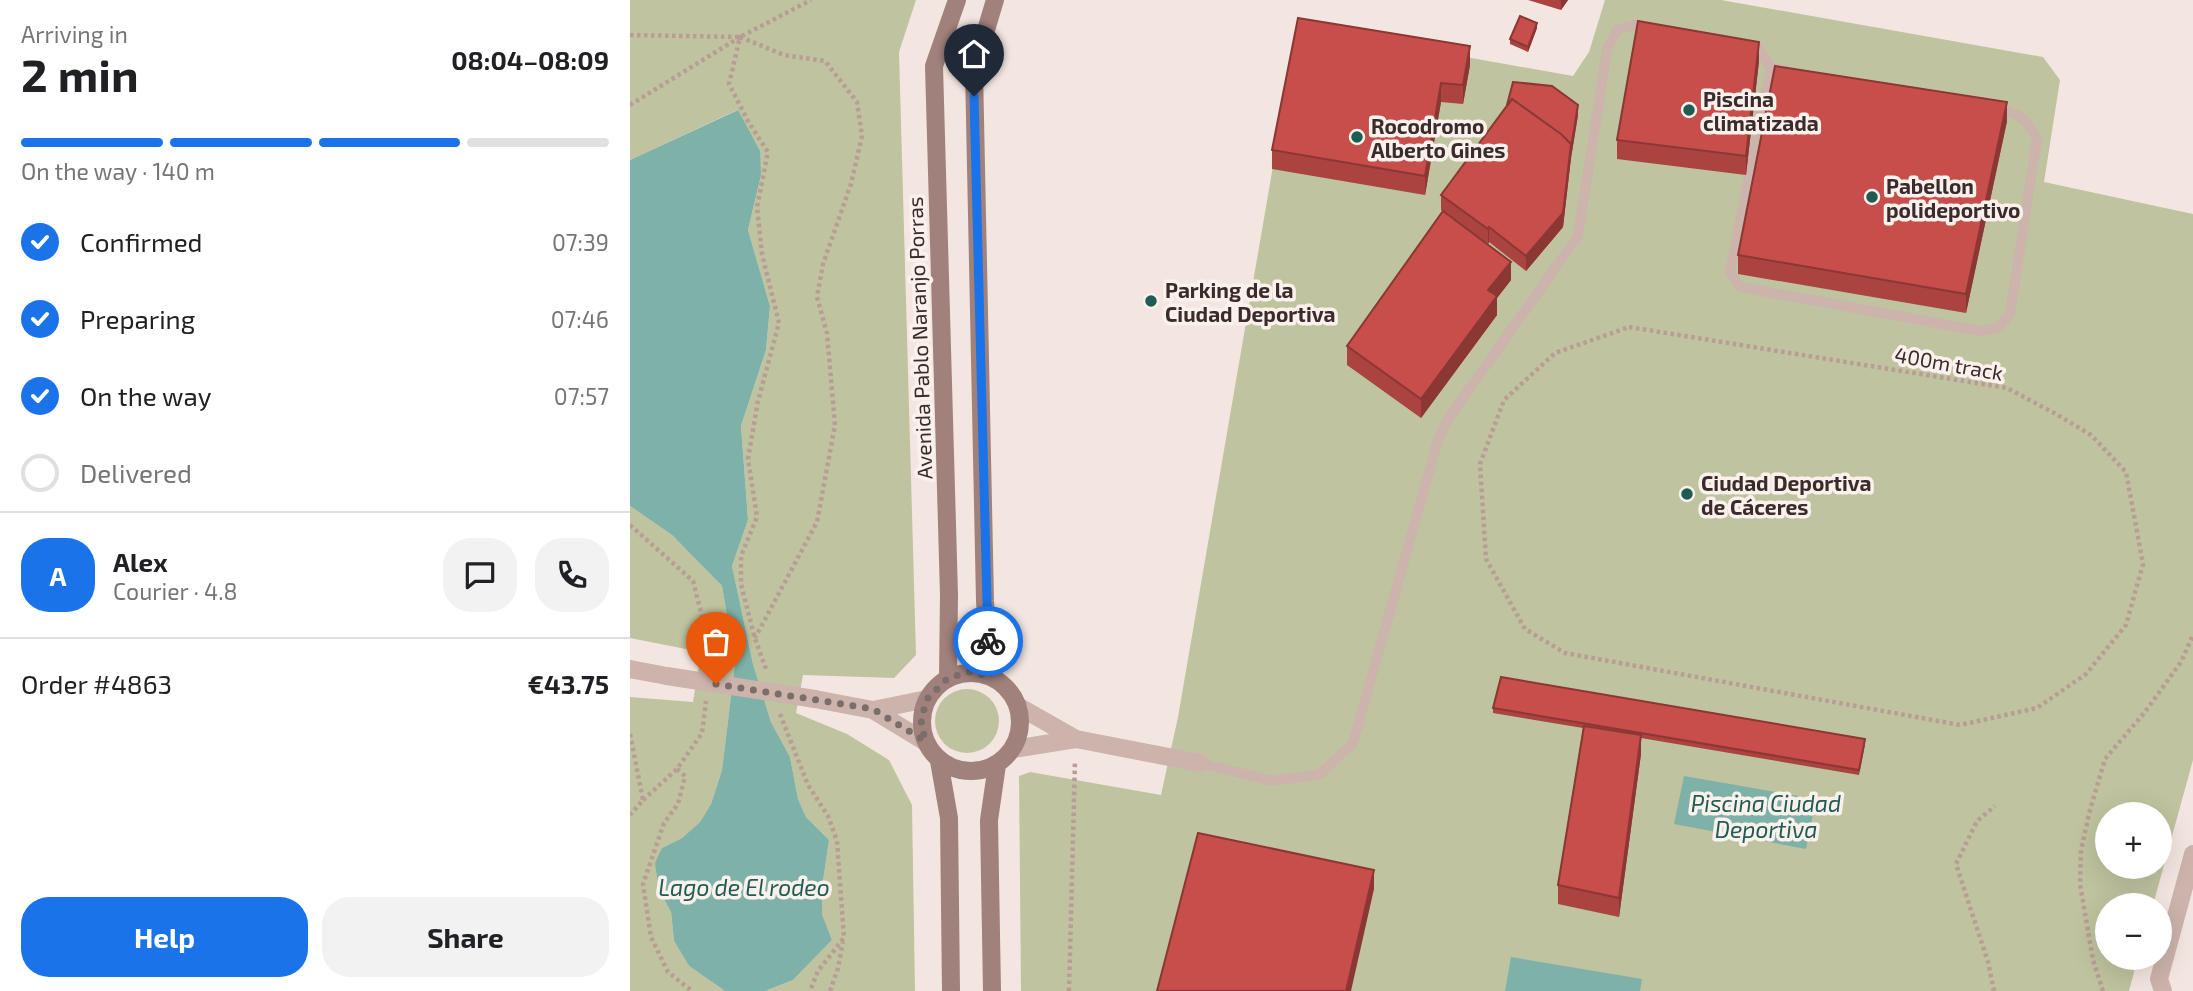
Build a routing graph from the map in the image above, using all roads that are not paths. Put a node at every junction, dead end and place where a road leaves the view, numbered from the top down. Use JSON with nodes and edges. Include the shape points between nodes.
{"nodes":[{"id":1,"x":957,"y":0,"type":"edge"},
{"id":2,"x":995,"y":0,"type":"edge"},
{"id":3,"x":1661,"y":30,"type":"edge"},
{"id":4,"x":1729,"y":41,"type":"edge"},
{"id":5,"x":1771,"y":68,"type":"junction"},
{"id":6,"x":1798,"y":73,"type":"edge"},
{"id":7,"x":1987,"y":107,"type":"edge"},
{"id":8,"x":630,"y":669,"type":"edge"},
{"id":9,"x":990,"y":676,"type":"junction"},
{"id":10,"x":948,"y":678,"type":"junction"},
{"id":11,"x":927,"y":699,"type":"junction"},
{"id":12,"x":1018,"y":706,"type":"junction"},
{"id":13,"x":873,"y":709,"type":"junction"},
{"id":14,"x":1076,"y":739,"type":"junction"},
{"id":15,"x":925,"y":741,"type":"junction"},
{"id":16,"x":1013,"y":749,"type":"junction"},
{"id":17,"x":939,"y":761,"type":"junction"},
{"id":18,"x":1199,"y":763,"type":"joint"},
{"id":19,"x":997,"y":765,"type":"junction"},
{"id":20,"x":2193,"y":853,"type":"edge"},
{"id":21,"x":2159,"y":987,"type":"edge"},
{"id":22,"x":951,"y":991,"type":"edge"},
{"id":23,"x":992,"y":991,"type":"edge"}],
"edges":[{"from":1,"to":10,"type":"main road","name":"Avenida Pablo Naranjo Porras","via":[[934,66]]},
{"from":2,"to":9,"type":"main road","via":[[974,70]]},
{"from":3,"to":18,"type":"lane","via":[[1633,25],[1616,30],[1607,50],[1578,236],[1448,419],[1438,440],[1353,743],[1320,774],[1272,781]]},
{"from":4,"to":5,"type":"lane","via":[[1757,46]]},
{"from":5,"to":6,"type":"lane"},
{"from":5,"to":7,"type":"lane","via":[[1730,272],[1740,288],[1981,331],[1998,328],[2010,314],[2037,138],[2027,120],[2014,112]]},
{"from":8,"to":13,"type":"street","bridge":true},
{"from":9,"to":10,"type":"main road","via":[[969,672]]},
{"from":9,"to":12,"type":"main road","via":[[1007,688]]},
{"from":10,"to":11,"type":"main road"},
{"from":11,"to":13,"type":"street"},
{"from":11,"to":15,"type":"main road","via":[[921,720]]},
{"from":12,"to":14,"type":"street"},
{"from":12,"to":16,"type":"main road","via":[[1021,728]]},
{"from":13,"to":15,"type":"street"},
{"from":14,"to":16,"type":"street"},
{"from":14,"to":18,"type":"street"},
{"from":15,"to":17,"type":"main road"},
{"from":16,"to":19,"type":"main road"},
{"from":17,"to":19,"type":"main road","via":[[967,772]]},
{"from":17,"to":22,"type":"main road","via":[[950,818]]},
{"from":19,"to":23,"type":"main road","via":[[989,820]]},
{"from":20,"to":21,"type":"street"}]}
